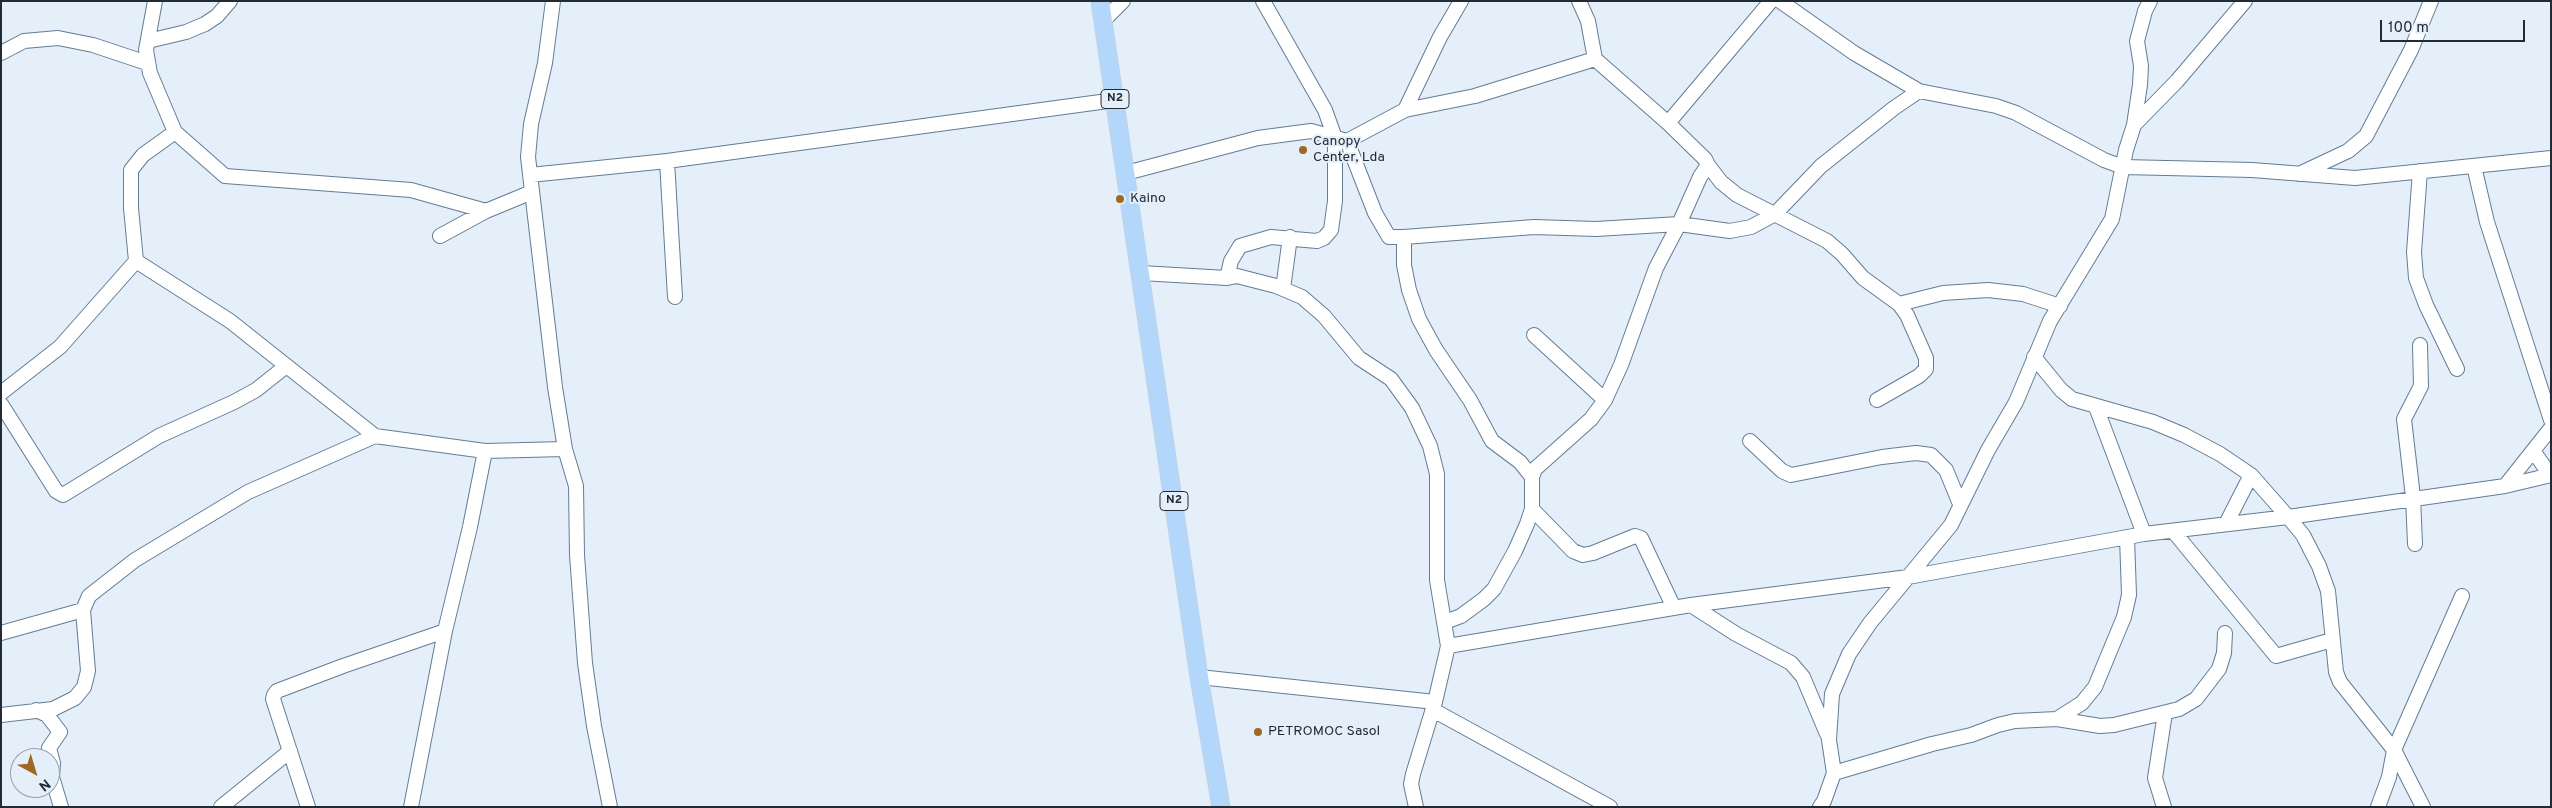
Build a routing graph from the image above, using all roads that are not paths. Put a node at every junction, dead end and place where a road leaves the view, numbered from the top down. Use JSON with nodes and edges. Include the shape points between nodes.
{"nodes":[{"id":1,"x":155,"y":1,"type":"edge"},
{"id":2,"x":230,"y":1,"type":"edge"},
{"id":3,"x":553,"y":1,"type":"edge"},
{"id":4,"x":1100,"y":1,"type":"edge"},
{"id":5,"x":1123,"y":1,"type":"edge"},
{"id":6,"x":1263,"y":1,"type":"edge"},
{"id":7,"x":1579,"y":1,"type":"edge"},
{"id":8,"x":1771,"y":1,"type":"edge"},
{"id":9,"x":1780,"y":1,"type":"edge"},
{"id":10,"x":2150,"y":1,"type":"edge"},
{"id":11,"x":2245,"y":1,"type":"edge"},
{"id":12,"x":2431,"y":1,"type":"edge"},
{"id":13,"x":1456,"y":4,"type":"edge"},
{"id":14,"x":1103,"y":21,"type":"junction"},
{"id":15,"x":148,"y":41,"type":"junction"},
{"id":16,"x":1,"y":53,"type":"edge"},
{"id":17,"x":1595,"y":59,"type":"junction"},
{"id":18,"x":146,"y":63,"type":"junction"},
{"id":19,"x":1918,"y":91,"type":"junction"},
{"id":20,"x":1115,"y":100,"type":"junction"},
{"id":21,"x":1405,"y":110,"type":"junction"},
{"id":22,"x":1668,"y":123,"type":"junction"},
{"id":23,"x":2134,"y":125,"type":"junction"},
{"id":24,"x":174,"y":132,"type":"junction"},
{"id":25,"x":1341,"y":140,"type":"junction"},
{"id":26,"x":2551,"y":158,"type":"edge"},
{"id":27,"x":668,"y":161,"type":"junction"},
{"id":28,"x":1708,"y":165,"type":"junction"},
{"id":29,"x":2474,"y":166,"type":"junction"},
{"id":30,"x":2122,"y":167,"type":"junction"},
{"id":31,"x":2420,"y":171,"type":"junction"},
{"id":32,"x":1126,"y":173,"type":"junction"},
{"id":33,"x":2299,"y":174,"type":"junction"},
{"id":34,"x":530,"y":175,"type":"junction"},
{"id":35,"x":532,"y":192,"type":"junction"},
{"id":36,"x":486,"y":211,"type":"junction"},
{"id":37,"x":1775,"y":214,"type":"junction"},
{"id":38,"x":1679,"y":224,"type":"junction"},
{"id":39,"x":440,"y":236,"type":"dead end"},
{"id":40,"x":1290,"y":237,"type":"junction"},
{"id":41,"x":1404,"y":237,"type":"junction"},
{"id":42,"x":136,"y":261,"type":"junction"},
{"id":43,"x":1141,"y":272,"type":"junction"},
{"id":44,"x":1228,"y":278,"type":"junction"},
{"id":45,"x":1283,"y":289,"type":"junction"},
{"id":46,"x":675,"y":297,"type":"dead end"},
{"id":47,"x":1899,"y":304,"type":"junction"},
{"id":48,"x":2060,"y":306,"type":"junction"},
{"id":49,"x":1534,"y":335,"type":"dead end"},
{"id":50,"x":2420,"y":345,"type":"dead end"},
{"id":51,"x":2034,"y":357,"type":"junction"},
{"id":52,"x":285,"y":367,"type":"junction"},
{"id":53,"x":2457,"y":369,"type":"dead end"},
{"id":54,"x":1,"y":393,"type":"edge"},
{"id":55,"x":1605,"y":400,"type":"junction"},
{"id":56,"x":1877,"y":400,"type":"dead end"},
{"id":57,"x":1,"y":404,"type":"edge"},
{"id":58,"x":2096,"y":407,"type":"junction"},
{"id":59,"x":2551,"y":420,"type":"edge"},
{"id":60,"x":2551,"y":428,"type":"edge"},
{"id":61,"x":375,"y":436,"type":"junction"},
{"id":62,"x":1750,"y":441,"type":"dead end"},
{"id":63,"x":565,"y":449,"type":"junction"},
{"id":64,"x":485,"y":451,"type":"junction"},
{"id":65,"x":2534,"y":452,"type":"junction"},
{"id":66,"x":2550,"y":475,"type":"edge"},
{"id":67,"x":2251,"y":476,"type":"junction"},
{"id":68,"x":1532,"y":477,"type":"junction"},
{"id":69,"x":2505,"y":486,"type":"junction"},
{"id":70,"x":2413,"y":497,"type":"junction"},
{"id":71,"x":1960,"y":504,"type":"junction"},
{"id":72,"x":1532,"y":510,"type":"junction"},
{"id":73,"x":2288,"y":517,"type":"junction"},
{"id":74,"x":2226,"y":524,"type":"junction"},
{"id":75,"x":2174,"y":532,"type":"junction"},
{"id":76,"x":2144,"y":534,"type":"junction"},
{"id":77,"x":2127,"y":537,"type":"junction"},
{"id":78,"x":2414,"y":544,"type":"dead end"},
{"id":79,"x":1908,"y":577,"type":"junction"},
{"id":80,"x":2462,"y":596,"type":"dead end"},
{"id":81,"x":1691,"y":605,"type":"junction"},
{"id":82,"x":1674,"y":608,"type":"junction"},
{"id":83,"x":83,"y":610,"type":"junction"},
{"id":84,"x":1445,"y":622,"type":"junction"},
{"id":85,"x":445,"y":631,"type":"junction"},
{"id":86,"x":1,"y":633,"type":"edge"},
{"id":87,"x":2225,"y":633,"type":"dead end"},
{"id":88,"x":2332,"y":640,"type":"junction"},
{"id":89,"x":1448,"y":646,"type":"junction"},
{"id":90,"x":1199,"y":677,"type":"junction"},
{"id":91,"x":1434,"y":706,"type":"junction"},
{"id":92,"x":36,"y":710,"type":"junction"},
{"id":93,"x":2166,"y":712,"type":"junction"},
{"id":94,"x":1,"y":715,"type":"edge"},
{"id":95,"x":2057,"y":719,"type":"junction"},
{"id":96,"x":1829,"y":740,"type":"junction"},
{"id":97,"x":2394,"y":750,"type":"junction"},
{"id":98,"x":290,"y":751,"type":"junction"},
{"id":99,"x":1834,"y":773,"type":"junction"},
{"id":100,"x":61,"y":807,"type":"edge"},
{"id":101,"x":221,"y":807,"type":"edge"},
{"id":102,"x":308,"y":807,"type":"edge"},
{"id":103,"x":411,"y":807,"type":"edge"},
{"id":104,"x":610,"y":807,"type":"edge"},
{"id":105,"x":1221,"y":807,"type":"edge"},
{"id":106,"x":1416,"y":807,"type":"edge"},
{"id":107,"x":1610,"y":807,"type":"edge"},
{"id":108,"x":1820,"y":807,"type":"edge"},
{"id":109,"x":2164,"y":807,"type":"edge"},
{"id":110,"x":2378,"y":807,"type":"edge"},
{"id":111,"x":2423,"y":807,"type":"edge"}],
"edges":[{"from":1,"to":15,"type":"street"},
{"from":2,"to":15,"type":"street","via":[[205,24]]},
{"from":3,"to":34,"type":"street","via":[[545,63],[531,124]]},
{"from":4,"to":14,"type":"main road","number":"N2"},
{"from":5,"to":14,"type":"street"},
{"from":6,"to":25,"type":"street"},
{"from":7,"to":17,"type":"street","via":[[1588,21]]},
{"from":8,"to":22,"type":"street"},
{"from":9,"to":19,"type":"street","via":[[1854,53]]},
{"from":10,"to":23,"type":"street","via":[[2137,41],[2141,66]]},
{"from":11,"to":23,"type":"street","via":[[2177,81]]},
{"from":12,"to":33,"type":"street","via":[[2411,50],[2366,136],[2348,151]]},
{"from":13,"to":21,"type":"street"},
{"from":14,"to":20,"type":"main road","number":"N2"},
{"from":15,"to":18,"type":"street"},
{"from":16,"to":18,"type":"street","via":[[24,41],[58,38],[93,45]]},
{"from":17,"to":21,"type":"street","via":[[1475,96]]},
{"from":17,"to":22,"type":"street"},
{"from":18,"to":24,"type":"street"},
{"from":19,"to":30,"type":"street","via":[[2016,113]]},
{"from":19,"to":37,"type":"street","via":[[1821,166]]},
{"from":20,"to":27,"type":"street"},
{"from":20,"to":32,"type":"main road","number":"N2"},
{"from":21,"to":25,"type":"street"},
{"from":22,"to":28,"type":"street","via":[[1705,158]]},
{"from":23,"to":30,"type":"street"},
{"from":24,"to":36,"type":"street","via":[[225,176],[411,190]]},
{"from":24,"to":42,"type":"street","via":[[143,155],[131,170]]},
{"from":25,"to":32,"type":"street","via":[[1311,131],[1258,138]]},
{"from":25,"to":40,"type":"street","via":[[1331,230],[1317,241]]},
{"from":25,"to":41,"type":"street","via":[[1388,236]]},
{"from":26,"to":29,"type":"street"},
{"from":27,"to":34,"type":"street"},
{"from":27,"to":46,"type":"street"},
{"from":28,"to":37,"type":"street","via":[[1720,182],[1737,195]]},
{"from":28,"to":38,"type":"street"},
{"from":29,"to":31,"type":"street"},
{"from":29,"to":59,"type":"street","via":[[2487,222]]},
{"from":30,"to":33,"type":"street"},
{"from":30,"to":48,"type":"street","via":[[2112,219]]},
{"from":31,"to":33,"type":"street","via":[[2355,178]]},
{"from":31,"to":53,"type":"street","via":[[2414,252],[2416,278]]},
{"from":32,"to":43,"type":"main road","number":"N2"},
{"from":34,"to":35,"type":"street"},
{"from":35,"to":36,"type":"street"},
{"from":35,"to":63,"type":"street"},
{"from":36,"to":39,"type":"street"},
{"from":37,"to":38,"type":"street","via":[[1751,227],[1730,231]]},
{"from":37,"to":47,"type":"street","via":[[1827,241],[1862,278]]},
{"from":38,"to":41,"type":"street","via":[[1596,229],[1534,227]]},
{"from":38,"to":55,"type":"street","via":[[1656,268]]},
{"from":40,"to":44,"type":"street","via":[[1271,237],[1240,246],[1231,261]]},
{"from":40,"to":45,"type":"street"},
{"from":41,"to":68,"type":"street","via":[[1407,282],[1419,319],[1492,441],[1520,462]]},
{"from":42,"to":52,"type":"street","via":[[230,320]]},
{"from":42,"to":54,"type":"street","via":[[60,347]]},
{"from":43,"to":44,"type":"street"},
{"from":43,"to":90,"type":"main road","number":"N2"},
{"from":44,"to":45,"type":"street","via":[[1237,276]]},
{"from":45,"to":84,"type":"street","via":[[1314,305],[1359,358],[1400,388],[1412,408],[1430,446],[1437,474],[1437,580]]},
{"from":47,"to":48,"type":"street","via":[[1942,293],[1988,290],[2023,294]]},
{"from":47,"to":56,"type":"street","via":[[1923,350],[1926,369]]},
{"from":48,"to":51,"type":"street"},
{"from":49,"to":55,"type":"street"},
{"from":50,"to":70,"type":"street","via":[[2421,386],[2404,419]]},
{"from":51,"to":58,"type":"street","via":[[2067,394]]},
{"from":51,"to":71,"type":"street","via":[[2016,402]]},
{"from":52,"to":57,"type":"street","via":[[256,390],[159,436],[63,494],[56,491]]},
{"from":52,"to":61,"type":"street"},
{"from":55,"to":68,"type":"street","via":[[1591,419],[1543,460]]},
{"from":58,"to":67,"type":"street","via":[[2153,422],[2184,435],[2220,454]]},
{"from":58,"to":76,"type":"street"},
{"from":60,"to":65,"type":"street"},
{"from":61,"to":64,"type":"street"},
{"from":61,"to":83,"type":"street","via":[[248,492],[212,512],[106,581],[89,596]]},
{"from":62,"to":71,"type":"street","via":[[1782,471],[1791,475],[1882,457],[1931,455],[1946,470]]},
{"from":63,"to":64,"type":"street"},
{"from":63,"to":104,"type":"street","via":[[578,505],[577,554],[586,663]]},
{"from":64,"to":85,"type":"street"},
{"from":65,"to":66,"type":"street"},
{"from":65,"to":69,"type":"street"},
{"from":66,"to":69,"type":"street"},
{"from":67,"to":73,"type":"street"},
{"from":67,"to":74,"type":"street"},
{"from":68,"to":72,"type":"street"},
{"from":69,"to":70,"type":"street"},
{"from":70,"to":73,"type":"street"},
{"from":70,"to":78,"type":"street"},
{"from":71,"to":79,"type":"street","via":[[1951,524]]},
{"from":72,"to":82,"type":"street","via":[[1573,551],[1583,555],[1635,536],[1641,538]]},
{"from":72,"to":84,"type":"street","via":[[1494,589],[1460,616]]},
{"from":73,"to":74,"type":"street"},
{"from":73,"to":88,"type":"street","via":[[2303,535],[2322,575],[2329,598]]},
{"from":74,"to":75,"type":"street"},
{"from":75,"to":76,"type":"street"},
{"from":75,"to":88,"type":"street","via":[[2276,656]]},
{"from":76,"to":77,"type":"street"},
{"from":77,"to":79,"type":"street"},
{"from":77,"to":95,"type":"street","via":[[2129,595],[2115,642],[2095,687],[2082,703]]},
{"from":79,"to":81,"type":"street"},
{"from":79,"to":96,"type":"street","via":[[1849,654],[1832,694]]},
{"from":80,"to":97,"type":"street"},
{"from":81,"to":82,"type":"street"},
{"from":81,"to":96,"type":"street","via":[[1736,634],[1791,663],[1798,670]]},
{"from":82,"to":89,"type":"street"},
{"from":83,"to":86,"type":"street"},
{"from":83,"to":92,"type":"street","via":[[88,671],[84,687],[76,698],[68,702],[53,709]]},
{"from":84,"to":89,"type":"street"},
{"from":85,"to":98,"type":"street","via":[[277,691],[273,699]]},
{"from":85,"to":103,"type":"street"},
{"from":87,"to":93,"type":"street","via":[[2219,670],[2208,685],[2196,700]]},
{"from":88,"to":97,"type":"street","via":[[2340,682]]},
{"from":89,"to":91,"type":"street"},
{"from":90,"to":91,"type":"street"},
{"from":90,"to":105,"type":"main road","number":"N2"},
{"from":91,"to":106,"type":"street","via":[[1411,784]]},
{"from":91,"to":107,"type":"street"},
{"from":92,"to":94,"type":"street"},
{"from":92,"to":100,"type":"street","via":[[47,715],[60,732],[49,748],[52,777]]},
{"from":93,"to":95,"type":"street","via":[[2108,726]]},
{"from":93,"to":109,"type":"street","via":[[2154,778]]},
{"from":95,"to":99,"type":"street","via":[[1998,725]]},
{"from":96,"to":99,"type":"street"},
{"from":97,"to":110,"type":"street"},
{"from":97,"to":111,"type":"street"},
{"from":98,"to":101,"type":"street"},
{"from":98,"to":102,"type":"street"},
{"from":99,"to":108,"type":"street"}]}
